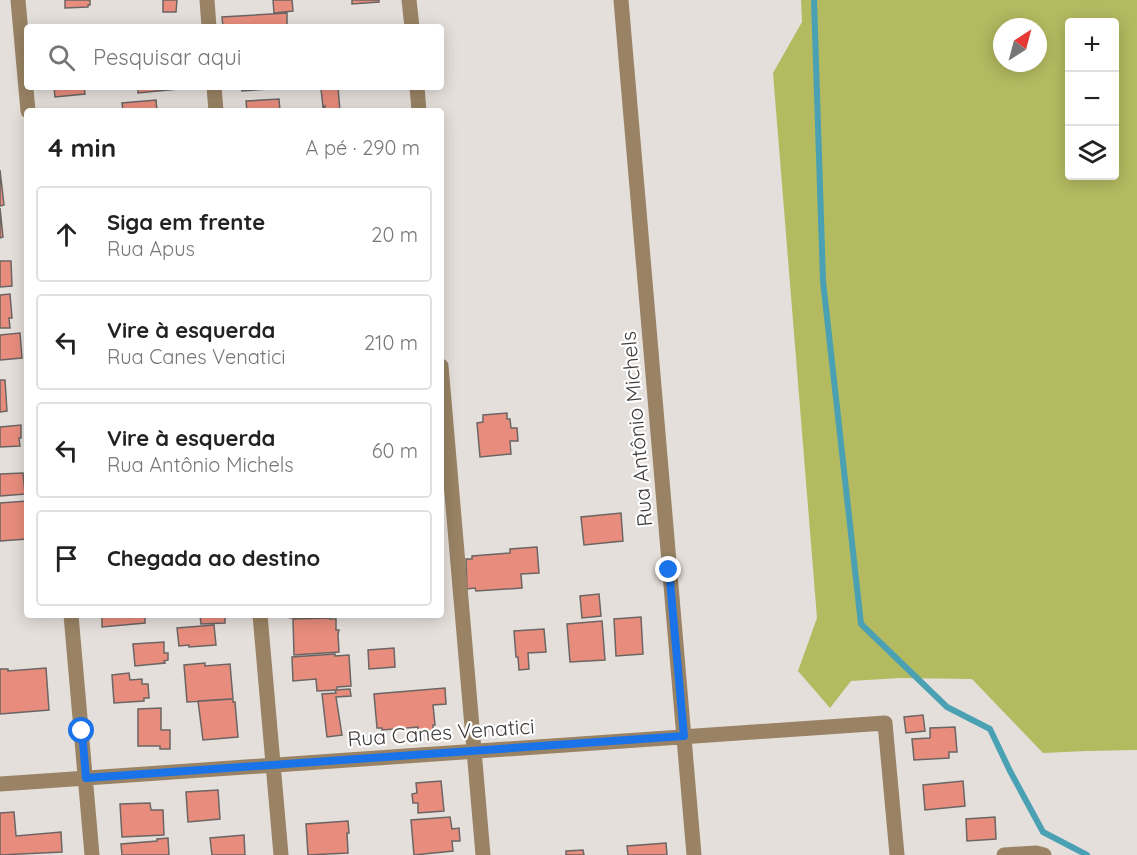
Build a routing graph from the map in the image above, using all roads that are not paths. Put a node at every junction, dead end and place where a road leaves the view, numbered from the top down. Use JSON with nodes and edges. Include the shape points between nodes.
{"nodes":[{"id":1,"x":18,"y":0,"type":"edge"},
{"id":2,"x":207,"y":0,"type":"edge"},
{"id":3,"x":410,"y":0,"type":"edge"},
{"id":4,"x":621,"y":0,"type":"edge"},
{"id":5,"x":209,"y":24,"type":"edge"},
{"id":6,"x":412,"y":24,"type":"edge"},
{"id":7,"x":24,"y":67,"type":"edge"},
{"id":8,"x":26,"y":90,"type":"edge"},
{"id":9,"x":214,"y":90,"type":"edge"},
{"id":10,"x":417,"y":90,"type":"edge"},
{"id":11,"x":28,"y":108,"type":"edge"},
{"id":12,"x":216,"y":108,"type":"edge"},
{"id":13,"x":419,"y":108,"type":"edge"},
{"id":14,"x":444,"y":401,"type":"edge"},
{"id":15,"x":71,"y":618,"type":"edge"},
{"id":16,"x":260,"y":618,"type":"edge"},
{"id":17,"x":684,"y":736,"type":"junction"},
{"id":18,"x":474,"y":751,"type":"junction"},
{"id":19,"x":274,"y":765,"type":"junction"},
{"id":20,"x":86,"y":778,"type":"junction"},
{"id":21,"x":0,"y":784,"type":"edge"},
{"id":22,"x":92,"y":855,"type":"edge"},
{"id":23,"x":281,"y":855,"type":"edge"},
{"id":24,"x":483,"y":855,"type":"edge"},
{"id":25,"x":694,"y":855,"type":"edge"},
{"id":26,"x":897,"y":855,"type":"edge"},
{"id":27,"x":1004,"y":855,"type":"edge"},
{"id":28,"x":1044,"y":855,"type":"edge"}],
"edges":[{"from":1,"to":7,"type":"street"},
{"from":2,"to":5,"type":"street"},
{"from":3,"to":6,"type":"street"},
{"from":4,"to":17,"type":"street","name":"Rua Antônio Michels"},
{"from":8,"to":11,"type":"street"},
{"from":9,"to":12,"type":"street"},
{"from":10,"to":13,"type":"street"},
{"from":14,"to":18,"type":"street"},
{"from":15,"to":20,"type":"street"},
{"from":16,"to":19,"type":"street"},
{"from":17,"to":18,"type":"street","name":"Rua Canes Venatici"},
{"from":17,"to":25,"type":"street","name":"Rua Antônio Michels"},
{"from":17,"to":26,"type":"street","name":"Rua Canes Venatici","via":[[885,723]]},
{"from":18,"to":19,"type":"street","name":"Rua Canes Venatici"},
{"from":18,"to":24,"type":"street"},
{"from":19,"to":20,"type":"street","name":"Rua Canes Venatici"},
{"from":19,"to":23,"type":"street"},
{"from":20,"to":21,"type":"street","name":"Rua Canes Venatici"},
{"from":20,"to":22,"type":"street"},
{"from":27,"to":28,"type":"street"}]}
